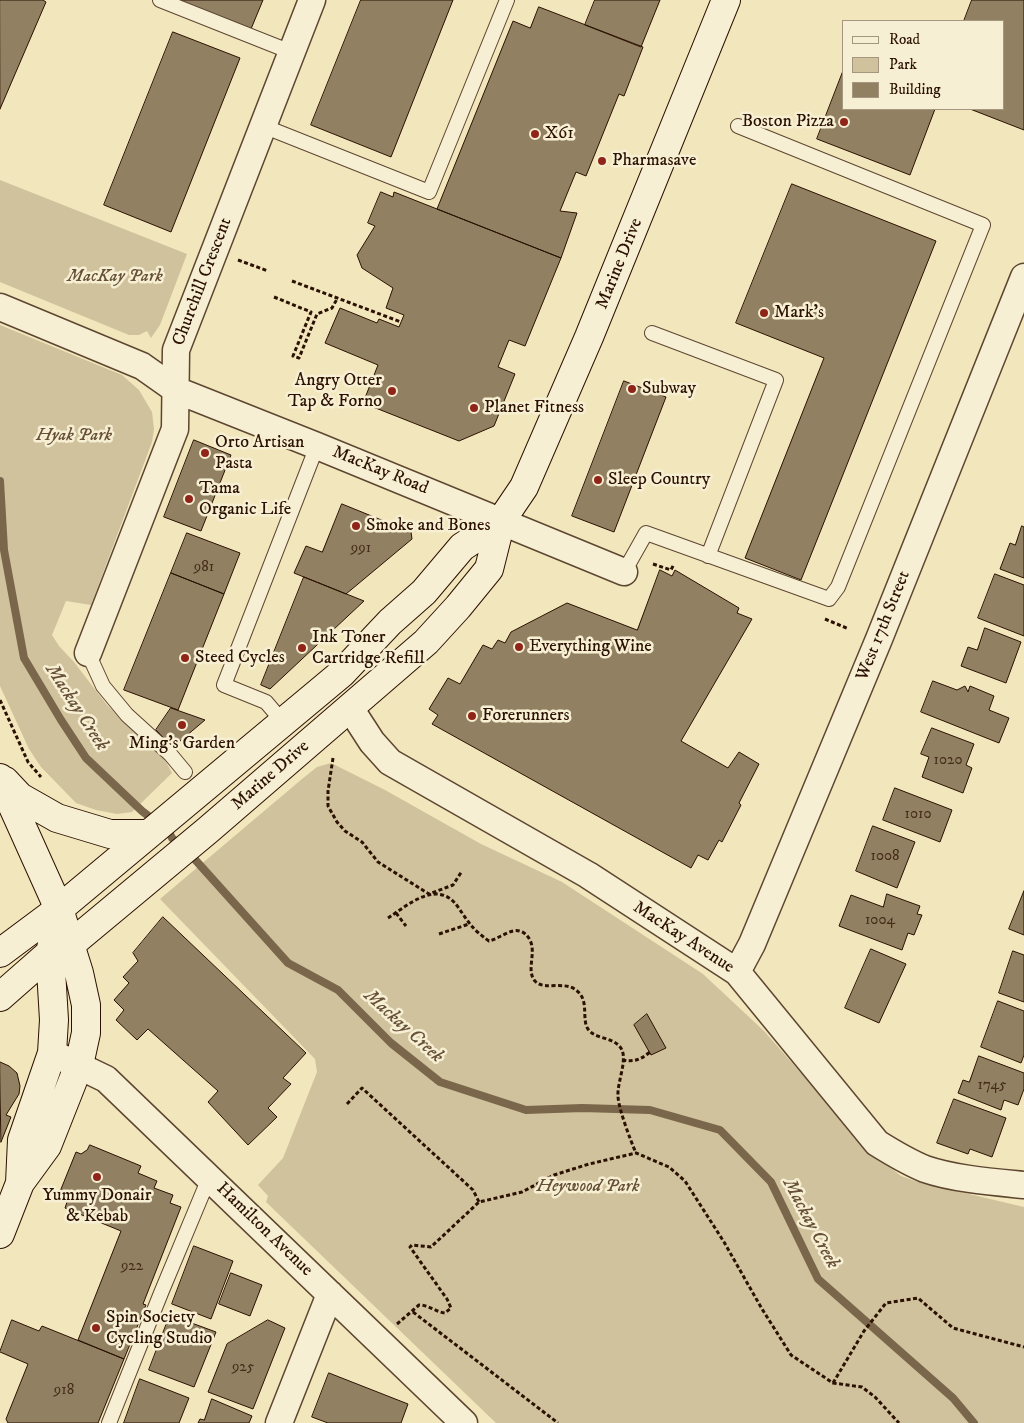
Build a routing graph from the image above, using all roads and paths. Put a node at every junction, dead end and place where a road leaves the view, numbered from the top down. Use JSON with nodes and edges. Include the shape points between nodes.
{"nodes":[{"id":1,"x":160,"y":0,"type":"edge"},
{"id":2,"x":312,"y":0,"type":"edge"},
{"id":3,"x":507,"y":0,"type":"edge"},
{"id":4,"x":726,"y":0,"type":"edge"},
{"id":5,"x":291,"y":52,"type":"junction"},
{"id":6,"x":263,"y":126,"type":"junction"},
{"id":7,"x":738,"y":126,"type":"dead end"},
{"id":8,"x":238,"y":260,"type":"dead end"},
{"id":9,"x":268,"y":271,"type":"dead end"},
{"id":10,"x":1024,"y":277,"type":"edge"},
{"id":11,"x":292,"y":281,"type":"dead end"},
{"id":12,"x":274,"y":297,"type":"dead end"},
{"id":13,"x":337,"y":299,"type":"junction"},
{"id":14,"x":0,"y":307,"type":"edge"},
{"id":15,"x":1018,"y":311,"type":"edge"},
{"id":16,"x":401,"y":322,"type":"dead end"},
{"id":17,"x":652,"y":333,"type":"dead end"},
{"id":18,"x":176,"y":390,"type":"junction"},
{"id":19,"x":317,"y":446,"type":"junction"},
{"id":20,"x":501,"y":521,"type":"junction"},
{"id":21,"x":708,"y":556,"type":"junction"},
{"id":22,"x":653,"y":564,"type":"dead end"},
{"id":23,"x":671,"y":570,"type":"dead end"},
{"id":24,"x":624,"y":572,"type":"joint"},
{"id":25,"x":88,"y":653,"type":"joint"},
{"id":26,"x":0,"y":700,"type":"edge"},
{"id":27,"x":350,"y":708,"type":"junction"},
{"id":28,"x":282,"y":722,"type":"junction"},
{"id":29,"x":333,"y":758,"type":"dead end"},
{"id":30,"x":185,"y":772,"type":"dead end"},
{"id":31,"x":0,"y":777,"type":"edge"},
{"id":32,"x":45,"y":782,"type":"dead end"},
{"id":33,"x":149,"y":834,"type":"junction"},
{"id":34,"x":462,"y":871,"type":"dead end"},
{"id":35,"x":429,"y":894,"type":"junction"},
{"id":36,"x":59,"y":909,"type":"junction"},
{"id":37,"x":396,"y":913,"type":"junction"},
{"id":38,"x":388,"y":918,"type":"dead end"},
{"id":39,"x":469,"y":924,"type":"junction"},
{"id":40,"x":406,"y":926,"type":"dead end"},
{"id":41,"x":439,"y":934,"type":"dead end"},
{"id":42,"x":61,"y":949,"type":"junction"},
{"id":43,"x":0,"y":953,"type":"edge"},
{"id":44,"x":737,"y":972,"type":"junction"},
{"id":45,"x":0,"y":997,"type":"edge"},
{"id":46,"x":650,"y":1052,"type":"dead end"},
{"id":47,"x":52,"y":1054,"type":"junction"},
{"id":48,"x":622,"y":1060,"type":"junction"},
{"id":49,"x":79,"y":1065,"type":"junction"},
{"id":50,"x":347,"y":1104,"type":"dead end"},
{"id":51,"x":636,"y":1153,"type":"junction"},
{"id":52,"x":209,"y":1178,"type":"junction"},
{"id":53,"x":20,"y":1183,"type":"junction"},
{"id":54,"x":1024,"y":1185,"type":"edge"},
{"id":55,"x":479,"y":1202,"type":"junction"},
{"id":56,"x":0,"y":1234,"type":"edge"},
{"id":57,"x":330,"y":1294,"type":"junction"},
{"id":58,"x":1024,"y":1347,"type":"edge"},
{"id":59,"x":833,"y":1383,"type":"junction"},
{"id":60,"x":109,"y":1423,"type":"edge"},
{"id":61,"x":279,"y":1423,"type":"edge"},
{"id":62,"x":464,"y":1423,"type":"edge"},
{"id":63,"x":558,"y":1423,"type":"edge"},
{"id":64,"x":898,"y":1423,"type":"edge"}],
"edges":[{"from":1,"to":5,"type":"lane"},
{"from":2,"to":5,"type":"street","name":"Churchill Crescent"},
{"from":3,"to":6,"type":"lane","via":[[429,192]]},
{"from":4,"to":20,"type":"main road","name":"Marine Drive","via":[[589,338],[524,487]]},
{"from":5,"to":6,"type":"street","name":"Churchill Crescent"},
{"from":6,"to":18,"type":"street","name":"Churchill Crescent","via":[[176,350]]},
{"from":7,"to":21,"type":"lane","via":[[983,225],[838,587],[829,599]]},
{"from":8,"to":9,"type":"path"},
{"from":10,"to":15,"type":"street","name":"West 17th Street"},
{"from":11,"to":13,"type":"path"},
{"from":12,"to":13,"type":"path","via":[[311,312],[293,356],[299,358],[317,314],[332,308]]},
{"from":13,"to":16,"type":"path"},
{"from":14,"to":18,"type":"street","name":"MacKay Road","via":[[142,366]]},
{"from":15,"to":44,"type":"street","name":"West 17th Street","via":[[752,944]]},
{"from":17,"to":21,"type":"lane","via":[[776,380]]},
{"from":18,"to":19,"type":"street","name":"MacKay Road"},
{"from":18,"to":25,"type":"street","name":"Churchill Crescent","via":[[175,429]]},
{"from":19,"to":20,"type":"street","name":"MacKay Road"},
{"from":19,"to":28,"type":"lane","via":[[224,685],[266,702]]},
{"from":20,"to":24,"type":"street","name":"MacKay Road"},
{"from":20,"to":27,"type":"main road","name":"Marine Drive","via":[[489,569],[426,642]]},
{"from":20,"to":28,"type":"main road","name":"Marine Drive","via":[[462,547],[424,592],[342,672]]},
{"from":21,"to":24,"type":"lane","via":[[646,533]]},
{"from":22,"to":23,"type":"path"},
{"from":25,"to":30,"type":"lane","via":[[102,686]]},
{"from":26,"to":32,"type":"path","via":[[28,762]]},
{"from":27,"to":42,"type":"main road","name":"Marine Drive","via":[[208,830]]},
{"from":27,"to":44,"type":"street","name":"MacKay Avenue","via":[[372,742],[390,762],[588,876]]},
{"from":28,"to":33,"type":"main road","name":"Marine Drive"},
{"from":29,"to":35,"type":"path","via":[[328,806],[337,822],[362,842],[378,862]]},
{"from":31,"to":33,"type":"main road","via":[[20,797],[57,818],[110,834]]},
{"from":31,"to":36,"type":"main road"},
{"from":33,"to":36,"type":"main road","name":"Marine Drive"},
{"from":34,"to":35,"type":"path","via":[[453,885]]},
{"from":35,"to":37,"type":"path"},
{"from":35,"to":39,"type":"path","via":[[440,893],[450,898]]},
{"from":36,"to":42,"type":"main road"},
{"from":36,"to":43,"type":"main road","name":"Marine Drive"},
{"from":37,"to":38,"type":"path"},
{"from":37,"to":40,"type":"path"},
{"from":39,"to":41,"type":"path"},
{"from":39,"to":48,"type":"path","via":[[488,941],[513,931],[522,931],[533,943],[534,981],[577,990],[585,1002],[589,1030],[613,1041],[622,1050]]},
{"from":42,"to":45,"type":"main road","name":"Marine Drive"},
{"from":42,"to":47,"type":"main road"},
{"from":42,"to":49,"type":"main road","via":[[86,1005],[86,1033]]},
{"from":44,"to":54,"type":"street","name":"MacKay Avenue","via":[[877,1143],[902,1159],[927,1169],[980,1181]]},
{"from":46,"to":48,"type":"path","via":[[635,1062]]},
{"from":47,"to":49,"type":"street","name":"Hamilton Avenue"},
{"from":47,"to":53,"type":"main road","via":[[22,1140]]},
{"from":48,"to":51,"type":"path","via":[[618,1096]]},
{"from":49,"to":52,"type":"street","name":"Hamilton Avenue","via":[[106,1079]]},
{"from":49,"to":53,"type":"main road","via":[[47,1146]]},
{"from":50,"to":55,"type":"path","via":[[362,1088],[473,1190]]},
{"from":51,"to":55,"type":"path","via":[[589,1164],[554,1175],[522,1192]]},
{"from":51,"to":59,"type":"path","via":[[669,1167],[684,1181],[791,1355]]},
{"from":52,"to":57,"type":"street","name":"Hamilton Avenue"},
{"from":52,"to":60,"type":"lane"},
{"from":53,"to":56,"type":"main road"},
{"from":55,"to":63,"type":"path","via":[[430,1247],[410,1247],[451,1308],[440,1313],[419,1305],[413,1312]]},
{"from":57,"to":61,"type":"street"},
{"from":57,"to":62,"type":"street","name":"Hamilton Avenue"},
{"from":58,"to":59,"type":"path","via":[[953,1328],[918,1298],[886,1304],[864,1331]]},
{"from":59,"to":64,"type":"path","via":[[862,1387]]}]}
